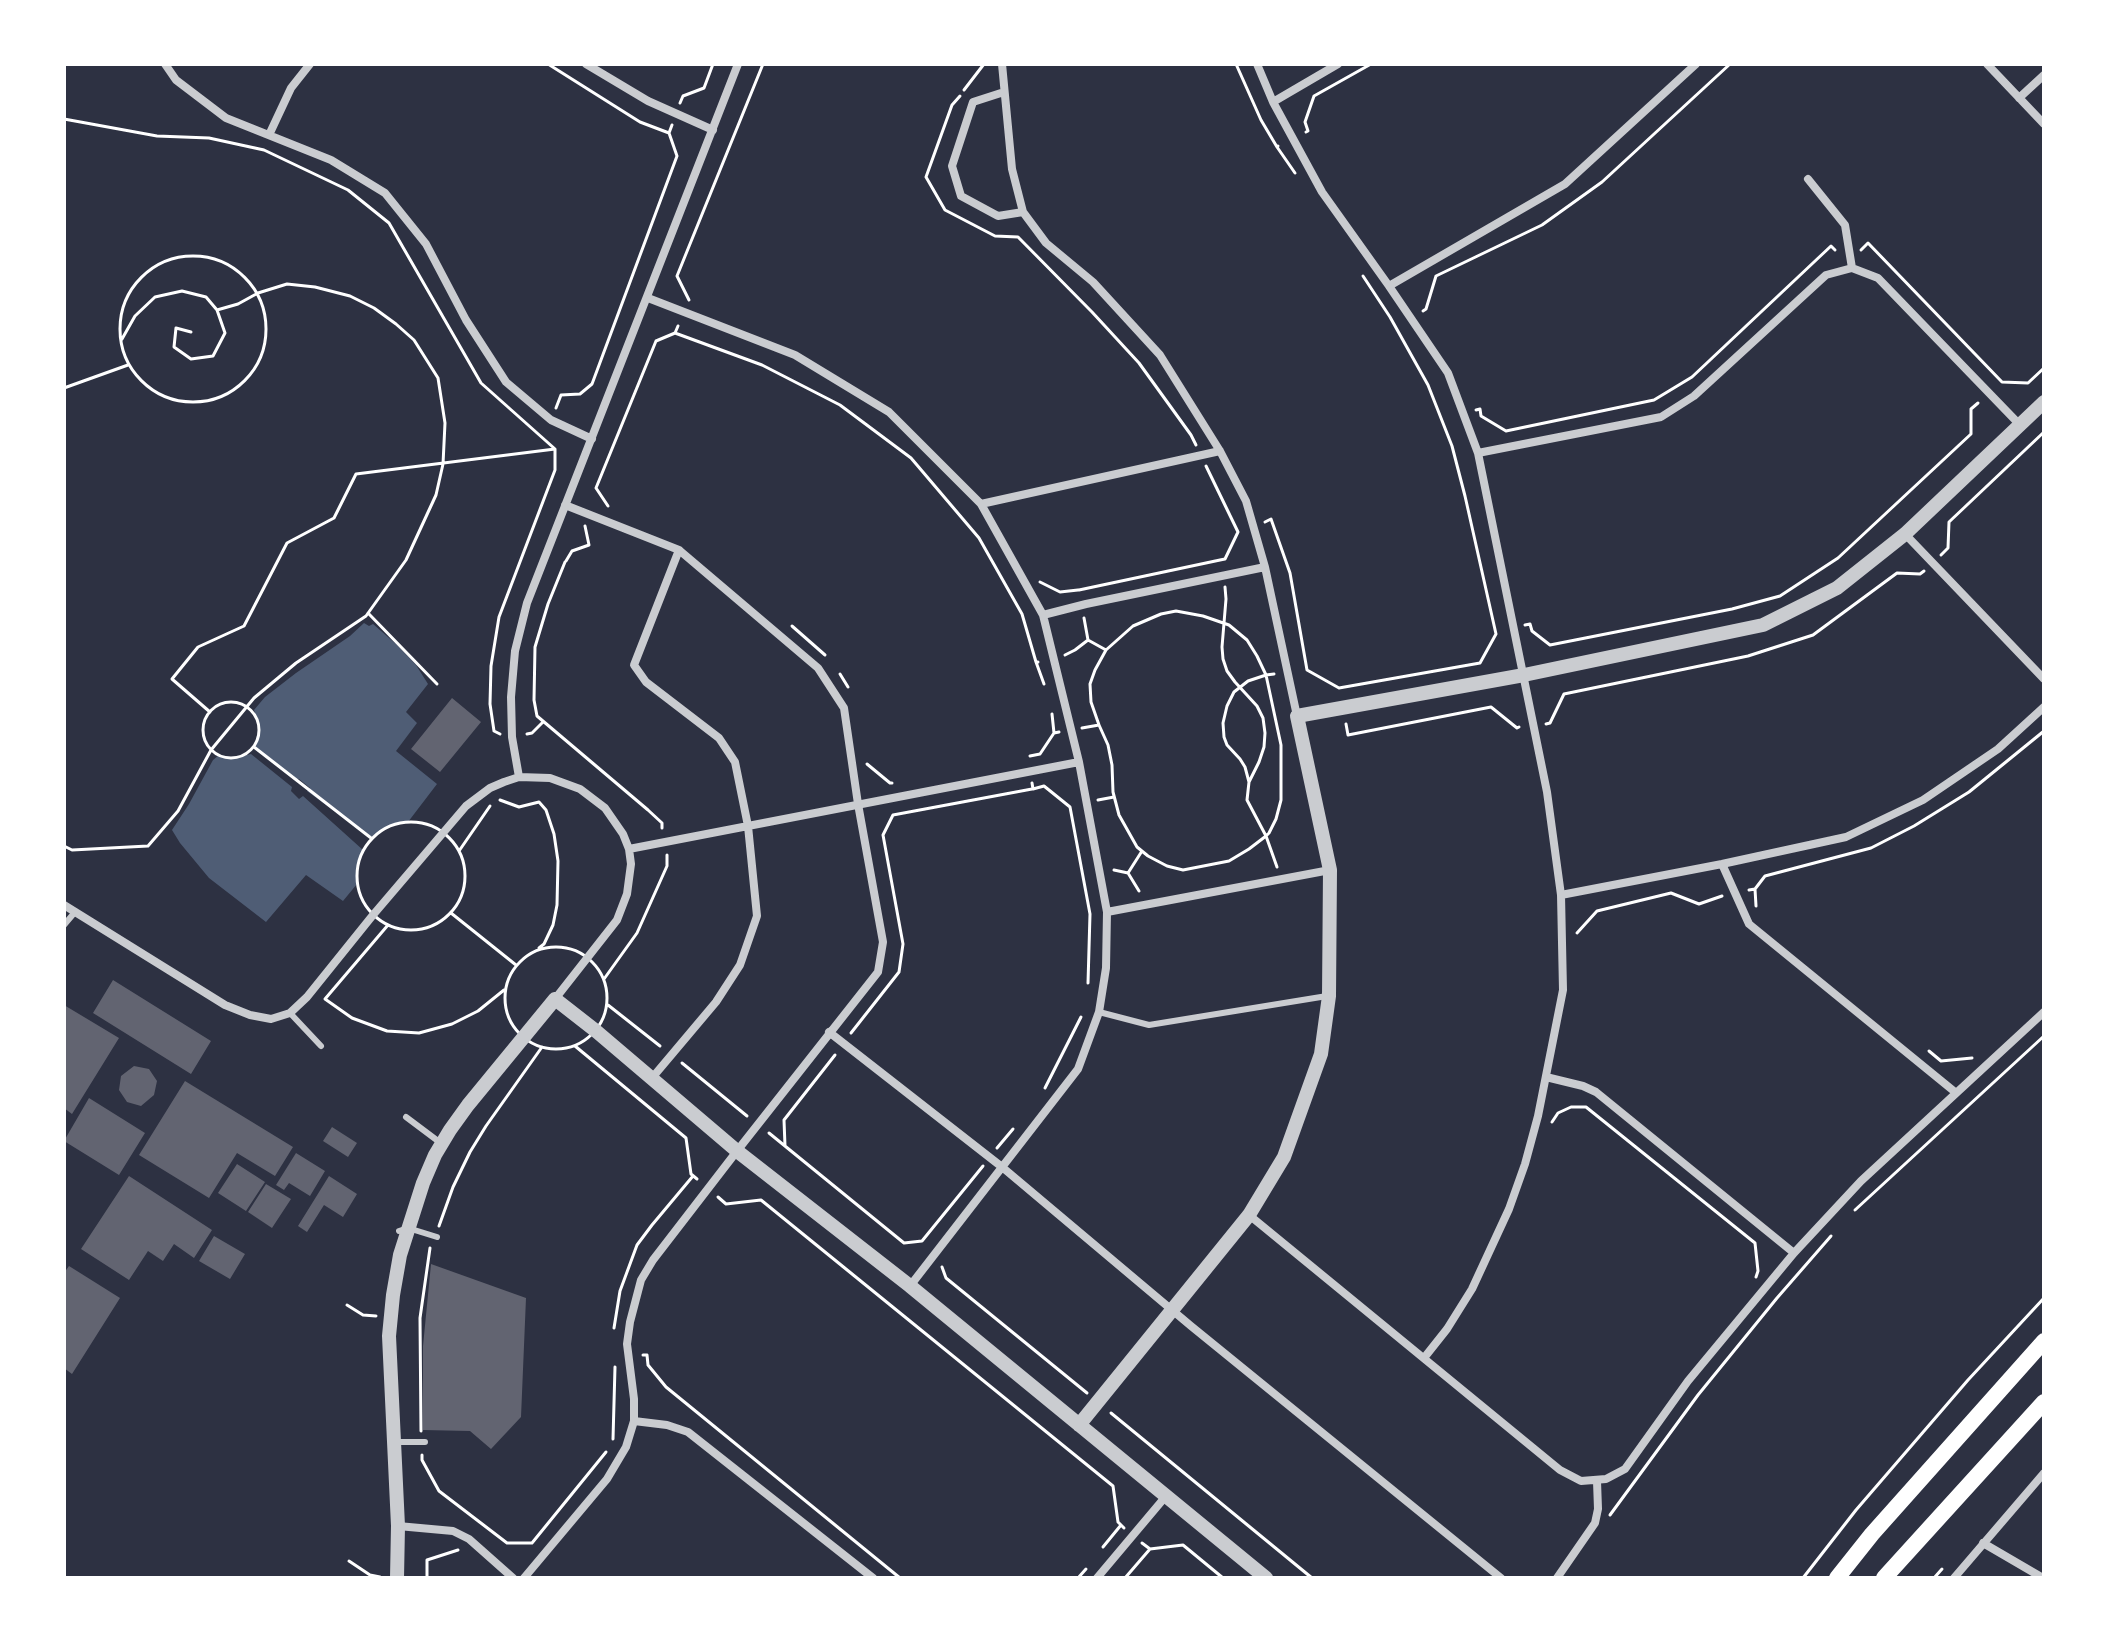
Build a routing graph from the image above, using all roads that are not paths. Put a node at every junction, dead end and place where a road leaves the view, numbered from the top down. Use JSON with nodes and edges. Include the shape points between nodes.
{"nodes":[{"id":1,"x":165,"y":64,"type":"edge"},
{"id":2,"x":310,"y":64,"type":"edge"},
{"id":3,"x":586,"y":64,"type":"edge"},
{"id":4,"x":738,"y":64,"type":"edge"},
{"id":5,"x":1002,"y":64,"type":"edge"},
{"id":6,"x":1257,"y":64,"type":"edge"},
{"id":7,"x":1338,"y":64,"type":"edge"},
{"id":8,"x":1696,"y":64,"type":"edge"},
{"id":9,"x":1987,"y":64,"type":"edge"},
{"id":10,"x":2044,"y":75,"type":"edge"},
{"id":11,"x":1004,"y":92,"type":"junction"},
{"id":12,"x":2019,"y":98,"type":"junction"},
{"id":13,"x":1273,"y":102,"type":"junction"},
{"id":14,"x":2044,"y":124,"type":"edge"},
{"id":15,"x":713,"y":130,"type":"junction"},
{"id":16,"x":269,"y":135,"type":"junction"},
{"id":17,"x":1808,"y":179,"type":"dead end"},
{"id":18,"x":1023,"y":212,"type":"junction"},
{"id":19,"x":1852,"y":268,"type":"junction"},
{"id":20,"x":1389,"y":286,"type":"junction"},
{"id":21,"x":648,"y":298,"type":"junction"},
{"id":22,"x":2044,"y":402,"type":"edge"},
{"id":23,"x":2019,"y":424,"type":"junction"},
{"id":24,"x":592,"y":439,"type":"junction"},
{"id":25,"x":1220,"y":451,"type":"junction"},
{"id":26,"x":1478,"y":453,"type":"junction"},
{"id":27,"x":981,"y":504,"type":"junction"},
{"id":28,"x":565,"y":505,"type":"junction"},
{"id":29,"x":1905,"y":534,"type":"junction"},
{"id":30,"x":679,"y":550,"type":"junction"},
{"id":31,"x":1265,"y":567,"type":"junction"},
{"id":32,"x":1043,"y":615,"type":"junction"},
{"id":33,"x":1524,"y":675,"type":"junction"},
{"id":34,"x":2044,"y":679,"type":"edge"},
{"id":35,"x":2044,"y":707,"type":"edge"},
{"id":36,"x":1297,"y":716,"type":"junction"},
{"id":37,"x":1079,"y":762,"type":"junction"},
{"id":38,"x":519,"y":777,"type":"junction"},
{"id":39,"x":858,"y":804,"type":"junction"},
{"id":40,"x":748,"y":826,"type":"junction"},
{"id":41,"x":629,"y":849,"type":"junction"},
{"id":42,"x":1722,"y":864,"type":"junction"},
{"id":43,"x":1330,"y":870,"type":"junction"},
{"id":44,"x":1561,"y":895,"type":"junction"},
{"id":45,"x":64,"y":905,"type":"edge"},
{"id":46,"x":75,"y":912,"type":"junction"},
{"id":47,"x":1107,"y":912,"type":"junction"},
{"id":48,"x":64,"y":925,"type":"edge"},
{"id":49,"x":1329,"y":996,"type":"junction"},
{"id":50,"x":555,"y":999,"type":"junction"},
{"id":51,"x":1099,"y":1012,"type":"junction"},
{"id":52,"x":2044,"y":1012,"type":"edge"},
{"id":53,"x":290,"y":1013,"type":"junction"},
{"id":54,"x":829,"y":1032,"type":"junction"},
{"id":55,"x":321,"y":1046,"type":"dead end"},
{"id":56,"x":1546,"y":1077,"type":"junction"},
{"id":57,"x":652,"y":1078,"type":"junction"},
{"id":58,"x":1955,"y":1092,"type":"junction"},
{"id":59,"x":406,"y":1117,"type":"dead end"},
{"id":60,"x":442,"y":1144,"type":"junction"},
{"id":61,"x":737,"y":1151,"type":"junction"},
{"id":62,"x":1002,"y":1167,"type":"junction"},
{"id":63,"x":1249,"y":1215,"type":"junction"},
{"id":64,"x":403,"y":1230,"type":"junction"},
{"id":65,"x":436,"y":1237,"type":"road end"},
{"id":66,"x":1794,"y":1253,"type":"junction"},
{"id":67,"x":910,"y":1286,"type":"junction"},
{"id":68,"x":1174,"y":1311,"type":"junction"},
{"id":69,"x":2044,"y":1341,"type":"edge"},
{"id":70,"x":1424,"y":1358,"type":"junction"},
{"id":71,"x":2044,"y":1402,"type":"edge"},
{"id":72,"x":634,"y":1421,"type":"junction"},
{"id":73,"x":1079,"y":1425,"type":"junction"},
{"id":74,"x":394,"y":1442,"type":"junction"},
{"id":75,"x":423,"y":1442,"type":"road end"},
{"id":76,"x":2044,"y":1473,"type":"edge"},
{"id":77,"x":1597,"y":1481,"type":"junction"},
{"id":78,"x":1166,"y":1496,"type":"junction"},
{"id":79,"x":398,"y":1526,"type":"junction"},
{"id":80,"x":1983,"y":1543,"type":"junction"},
{"id":81,"x":397,"y":1578,"type":"edge"},
{"id":82,"x":513,"y":1578,"type":"edge"},
{"id":83,"x":524,"y":1578,"type":"edge"},
{"id":84,"x":873,"y":1578,"type":"edge"},
{"id":85,"x":1097,"y":1578,"type":"edge"},
{"id":86,"x":1266,"y":1578,"type":"edge"},
{"id":87,"x":1501,"y":1578,"type":"edge"},
{"id":88,"x":1557,"y":1578,"type":"edge"},
{"id":89,"x":1837,"y":1578,"type":"edge"},
{"id":90,"x":1884,"y":1578,"type":"edge"},
{"id":91,"x":1954,"y":1578,"type":"edge"},
{"id":92,"x":2043,"y":1578,"type":"edge"}],
"edges":[{"from":1,"to":16,"type":"street","via":[[176,80],[226,118]]},
{"from":2,"to":16,"type":"street","via":[[291,88]]},
{"from":3,"to":15,"type":"street","via":[[648,101]]},
{"from":4,"to":15,"type":"street"},
{"from":5,"to":11,"type":"street"},
{"from":6,"to":13,"type":"street"},
{"from":7,"to":13,"type":"street"},
{"from":8,"to":20,"type":"street","via":[[1565,184]]},
{"from":9,"to":12,"type":"street"},
{"from":10,"to":12,"type":"street"},
{"from":11,"to":18,"type":"street","via":[[1012,169]]},
{"from":11,"to":18,"type":"street","via":[[973,102],[952,166],[961,196],[998,216]]},
{"from":12,"to":14,"type":"street"},
{"from":13,"to":20,"type":"street","via":[[1322,192]]},
{"from":15,"to":21,"type":"street"},
{"from":16,"to":24,"type":"street","via":[[331,160],[385,193],[426,244],[506,382],[549,419]]},
{"from":17,"to":19,"type":"street","via":[[1845,225]]},
{"from":18,"to":25,"type":"street","via":[[1046,243],[1093,282],[1160,355]]},
{"from":19,"to":23,"type":"street","via":[[1878,278]]},
{"from":19,"to":26,"type":"street","via":[[1826,275],[1694,396],[1661,417]]},
{"from":20,"to":26,"type":"street","via":[[1448,373]]},
{"from":21,"to":24,"type":"street"},
{"from":21,"to":27,"type":"street","via":[[795,355],[889,412]]},
{"from":22,"to":23,"type":"street"},
{"from":23,"to":29,"type":"street"},
{"from":24,"to":28,"type":"street"},
{"from":25,"to":27,"type":"street"},
{"from":25,"to":31,"type":"street","via":[[1246,501]]},
{"from":26,"to":33,"type":"street"},
{"from":27,"to":32,"type":"street"},
{"from":28,"to":30,"type":"street"},
{"from":28,"to":38,"type":"street","via":[[527,603],[515,651],[512,737]]},
{"from":29,"to":33,"type":"street","via":[[1837,588],[1763,625]]},
{"from":29,"to":34,"type":"street"},
{"from":30,"to":39,"type":"street","via":[[818,668],[844,708]]},
{"from":30,"to":40,"type":"street","via":[[634,665],[646,682],[719,738],[735,762]]},
{"from":31,"to":32,"type":"street"},
{"from":31,"to":36,"type":"street"},
{"from":32,"to":37,"type":"street"},
{"from":33,"to":36,"type":"street"},
{"from":33,"to":44,"type":"street"},
{"from":35,"to":42,"type":"street","via":[[1998,749],[1923,800],[1846,837]]},
{"from":36,"to":43,"type":"street"},
{"from":37,"to":39,"type":"street"},
{"from":37,"to":47,"type":"street"},
{"from":38,"to":41,"type":"street","via":[[550,778],[594,798],[615,820]]},
{"from":38,"to":53,"type":"street","via":[[490,788],[466,806]]},
{"from":39,"to":40,"type":"street"},
{"from":39,"to":54,"type":"street","via":[[883,942],[878,972]]},
{"from":40,"to":41,"type":"street"},
{"from":40,"to":57,"type":"street","via":[[757,916],[740,965]]},
{"from":41,"to":50,"type":"street","via":[[630,879],[617,920]]},
{"from":42,"to":44,"type":"street"},
{"from":42,"to":58,"type":"street","via":[[1749,924]]},
{"from":43,"to":47,"type":"street"},
{"from":43,"to":49,"type":"street"},
{"from":44,"to":56,"type":"street","via":[[1563,990]]},
{"from":45,"to":46,"type":"street"},
{"from":46,"to":48,"type":"lane"},
{"from":46,"to":53,"type":"street","via":[[225,1005],[271,1019]]},
{"from":47,"to":51,"type":"street"},
{"from":49,"to":51,"type":"lane","via":[[1149,1025]]},
{"from":49,"to":63,"type":"street","via":[[1321,1054],[1284,1157]]},
{"from":50,"to":57,"type":"street"},
{"from":50,"to":60,"type":"street"},
{"from":51,"to":62,"type":"street","via":[[1078,1069]]},
{"from":52,"to":58,"type":"street"},
{"from":53,"to":55,"type":"lane"},
{"from":54,"to":61,"type":"street"},
{"from":54,"to":62,"type":"street"},
{"from":56,"to":66,"type":"street","via":[[1596,1092]]},
{"from":56,"to":70,"type":"street","via":[[1518,1184],[1491,1251],[1461,1307]]},
{"from":57,"to":61,"type":"street"},
{"from":58,"to":66,"type":"street"},
{"from":59,"to":60,"type":"lane"},
{"from":60,"to":64,"type":"street"},
{"from":61,"to":67,"type":"street"},
{"from":61,"to":72,"type":"street","via":[[641,1280],[628,1355]]},
{"from":62,"to":67,"type":"street"},
{"from":62,"to":68,"type":"street"},
{"from":63,"to":68,"type":"street"},
{"from":63,"to":70,"type":"street"},
{"from":64,"to":65,"type":"lane"},
{"from":64,"to":74,"type":"street","via":[[389,1336]]},
{"from":66,"to":77,"type":"street","via":[[1688,1381],[1625,1469]]},
{"from":67,"to":73,"type":"street"},
{"from":68,"to":73,"type":"street"},
{"from":68,"to":87,"type":"street"},
{"from":69,"to":89,"type":"main road"},
{"from":70,"to":77,"type":"street","via":[[1560,1470],[1581,1481]]},
{"from":71,"to":90,"type":"main road"},
{"from":72,"to":83,"type":"street","via":[[618,1464]]},
{"from":72,"to":84,"type":"street","via":[[688,1432]]},
{"from":73,"to":78,"type":"street"},
{"from":74,"to":75,"type":"lane"},
{"from":74,"to":79,"type":"street"},
{"from":76,"to":80,"type":"street"},
{"from":77,"to":88,"type":"street","via":[[1595,1523]]},
{"from":78,"to":85,"type":"street"},
{"from":78,"to":86,"type":"street"},
{"from":79,"to":81,"type":"street"},
{"from":79,"to":82,"type":"street","via":[[453,1531]]},
{"from":80,"to":91,"type":"street"},
{"from":80,"to":92,"type":"street"}]}
